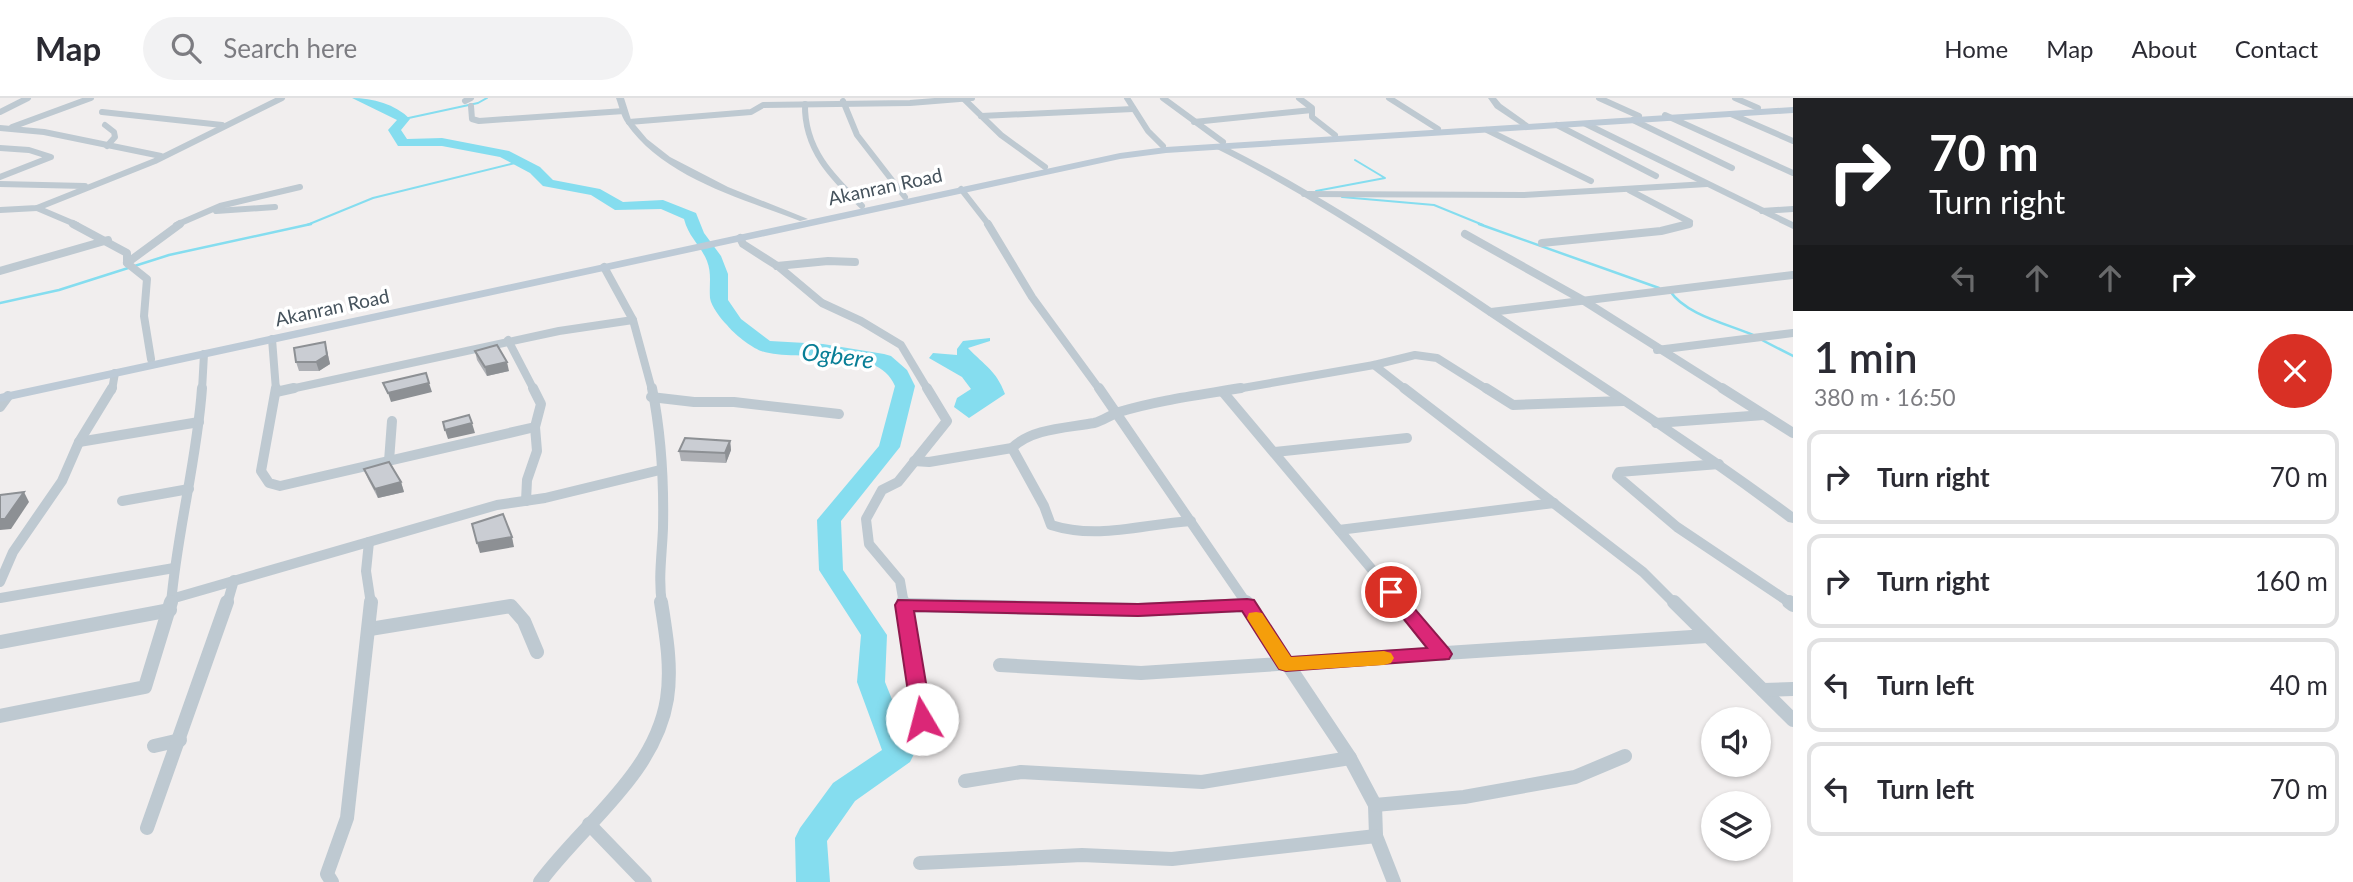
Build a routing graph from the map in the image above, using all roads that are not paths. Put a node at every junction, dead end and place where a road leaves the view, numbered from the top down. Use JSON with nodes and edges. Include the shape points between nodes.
{"nodes":[{"id":1,"x":28,"y":98,"type":"edge"},
{"id":2,"x":91,"y":98,"type":"edge"},
{"id":3,"x":282,"y":98,"type":"edge"},
{"id":4,"x":620,"y":98,"type":"edge"},
{"id":5,"x":954,"y":98,"type":"edge"},
{"id":6,"x":1127,"y":98,"type":"edge"},
{"id":7,"x":1163,"y":98,"type":"edge"},
{"id":8,"x":1299,"y":98,"type":"edge"},
{"id":9,"x":1389,"y":98,"type":"edge"},
{"id":10,"x":1492,"y":98,"type":"edge"},
{"id":11,"x":1599,"y":98,"type":"edge"},
{"id":12,"x":1735,"y":98,"type":"edge"},
{"id":13,"x":970,"y":99,"type":"edge"},
{"id":14,"x":844,"y":101,"type":"edge"},
{"id":15,"x":763,"y":102,"type":"edge"},
{"id":16,"x":805,"y":104,"type":"junction"},
{"id":17,"x":471,"y":106,"type":"dead end"},
{"id":18,"x":1758,"y":108,"type":"junction"},
{"id":19,"x":1133,"y":109,"type":"junction"},
{"id":20,"x":1312,"y":110,"type":"junction"},
{"id":21,"x":1790,"y":110,"type":"edge"},
{"id":22,"x":624,"y":111,"type":"junction"},
{"id":23,"x":0,"y":112,"type":"edge"},
{"id":24,"x":102,"y":112,"type":"dead end"},
{"id":25,"x":1731,"y":114,"type":"junction"},
{"id":26,"x":981,"y":116,"type":"junction"},
{"id":27,"x":1668,"y":116,"type":"junction"},
{"id":28,"x":1636,"y":118,"type":"junction"},
{"id":29,"x":629,"y":122,"type":"junction"},
{"id":30,"x":1194,"y":122,"type":"junction"},
{"id":31,"x":1584,"y":123,"type":"junction"},
{"id":32,"x":1525,"y":124,"type":"junction"},
{"id":33,"x":222,"y":125,"type":"junction"},
{"id":34,"x":1557,"y":125,"type":"junction"},
{"id":35,"x":0,"y":128,"type":"edge"},
{"id":36,"x":9,"y":128,"type":"junction"},
{"id":37,"x":1438,"y":129,"type":"junction"},
{"id":38,"x":1487,"y":130,"type":"junction"},
{"id":39,"x":1335,"y":135,"type":"junction"},
{"id":40,"x":1793,"y":141,"type":"edge"},
{"id":41,"x":87,"y":142,"type":"junction"},
{"id":42,"x":1248,"y":142,"type":"junction"},
{"id":43,"x":1221,"y":144,"type":"junction"},
{"id":44,"x":107,"y":146,"type":"junction"},
{"id":45,"x":1163,"y":146,"type":"junction"},
{"id":46,"x":0,"y":148,"type":"edge"},
{"id":47,"x":161,"y":156,"type":"junction"},
{"id":48,"x":1045,"y":167,"type":"junction"},
{"id":49,"x":1732,"y":168,"type":"dead end"},
{"id":50,"x":1793,"y":173,"type":"edge"},
{"id":51,"x":1656,"y":176,"type":"dead end"},
{"id":52,"x":0,"y":177,"type":"edge"},
{"id":53,"x":1591,"y":181,"type":"dead end"},
{"id":54,"x":0,"y":184,"type":"edge"},
{"id":55,"x":1707,"y":184,"type":"junction"},
{"id":56,"x":91,"y":186,"type":"junction"},
{"id":57,"x":300,"y":187,"type":"dead end"},
{"id":58,"x":961,"y":189,"type":"junction"},
{"id":59,"x":1629,"y":190,"type":"junction"},
{"id":60,"x":1304,"y":194,"type":"junction"},
{"id":61,"x":905,"y":197,"type":"junction"},
{"id":62,"x":275,"y":206,"type":"dead end"},
{"id":63,"x":862,"y":206,"type":"junction"},
{"id":64,"x":37,"y":208,"type":"junction"},
{"id":65,"x":1793,"y":209,"type":"edge"},
{"id":66,"x":0,"y":210,"type":"edge"},
{"id":67,"x":1762,"y":211,"type":"junction"},
{"id":68,"x":207,"y":212,"type":"junction"},
{"id":69,"x":803,"y":219,"type":"junction"},
{"id":70,"x":1793,"y":226,"type":"edge"},
{"id":71,"x":1465,"y":234,"type":"dead end"},
{"id":72,"x":740,"y":238,"type":"junction"},
{"id":73,"x":108,"y":240,"type":"junction"},
{"id":74,"x":708,"y":242,"type":"junction"},
{"id":75,"x":1542,"y":243,"type":"dead end"},
{"id":76,"x":690,"y":246,"type":"junction"},
{"id":77,"x":855,"y":262,"type":"dead end"},
{"id":78,"x":130,"y":266,"type":"junction"},
{"id":79,"x":777,"y":266,"type":"junction"},
{"id":80,"x":604,"y":267,"type":"junction"},
{"id":81,"x":0,"y":271,"type":"edge"},
{"id":82,"x":1793,"y":275,"type":"edge"},
{"id":83,"x":469,"y":294,"type":"junction"},
{"id":84,"x":1581,"y":299,"type":"junction"},
{"id":85,"x":1491,"y":312,"type":"junction"},
{"id":86,"x":633,"y":320,"type":"junction"},
{"id":87,"x":1793,"y":333,"type":"edge"},
{"id":88,"x":272,"y":339,"type":"junction"},
{"id":89,"x":508,"y":341,"type":"junction"},
{"id":90,"x":1657,"y":349,"type":"junction"},
{"id":91,"x":204,"y":354,"type":"junction"},
{"id":92,"x":151,"y":359,"type":"junction"},
{"id":93,"x":1374,"y":365,"type":"junction"},
{"id":94,"x":115,"y":373,"type":"junction"},
{"id":95,"x":1223,"y":392,"type":"junction"},
{"id":96,"x":276,"y":393,"type":"junction"},
{"id":97,"x":651,"y":397,"type":"junction"},
{"id":98,"x":2,"y":398,"type":"edge"},
{"id":99,"x":1623,"y":401,"type":"junction"},
{"id":100,"x":1116,"y":413,"type":"junction"},
{"id":101,"x":839,"y":414,"type":"dead end"},
{"id":102,"x":1764,"y":415,"type":"junction"},
{"id":103,"x":392,"y":421,"type":"dead end"},
{"id":104,"x":199,"y":422,"type":"junction"},
{"id":105,"x":1656,"y":424,"type":"junction"},
{"id":106,"x":535,"y":427,"type":"junction"},
{"id":107,"x":1793,"y":433,"type":"edge"},
{"id":108,"x":1407,"y":439,"type":"dead end"},
{"id":109,"x":79,"y":442,"type":"junction"},
{"id":110,"x":1012,"y":448,"type":"junction"},
{"id":111,"x":1275,"y":452,"type":"junction"},
{"id":112,"x":389,"y":461,"type":"junction"},
{"id":113,"x":914,"y":461,"type":"junction"},
{"id":114,"x":1719,"y":464,"type":"junction"},
{"id":115,"x":660,"y":470,"type":"junction"},
{"id":116,"x":189,"y":489,"type":"junction"},
{"id":117,"x":122,"y":501,"type":"dead end"},
{"id":118,"x":526,"y":501,"type":"junction"},
{"id":119,"x":1554,"y":503,"type":"junction"},
{"id":120,"x":1793,"y":519,"type":"edge"},
{"id":121,"x":1191,"y":521,"type":"junction"},
{"id":122,"x":1339,"y":530,"type":"junction"},
{"id":123,"x":369,"y":542,"type":"junction"},
{"id":124,"x":174,"y":568,"type":"junction"},
{"id":125,"x":234,"y":580,"type":"junction"},
{"id":126,"x":0,"y":582,"type":"edge"},
{"id":127,"x":0,"y":598,"type":"edge"},
{"id":128,"x":171,"y":604,"type":"junction"},
{"id":129,"x":904,"y":605,"type":"junction"},
{"id":130,"x":1247,"y":605,"type":"junction"},
{"id":131,"x":1793,"y":605,"type":"edge"},
{"id":132,"x":370,"y":629,"type":"junction"},
{"id":133,"x":1707,"y":636,"type":"junction"},
{"id":134,"x":0,"y":642,"type":"edge"},
{"id":135,"x":537,"y":652,"type":"dead end"},
{"id":136,"x":1443,"y":654,"type":"junction"},
{"id":137,"x":1286,"y":664,"type":"junction"},
{"id":138,"x":1000,"y":665,"type":"dead end"},
{"id":139,"x":1763,"y":690,"type":"junction"},
{"id":140,"x":1793,"y":690,"type":"edge"},
{"id":141,"x":0,"y":716,"type":"edge"},
{"id":142,"x":1793,"y":720,"type":"edge"},
{"id":143,"x":908,"y":738,"type":"dead end"},
{"id":144,"x":180,"y":740,"type":"junction"},
{"id":145,"x":154,"y":746,"type":"dead end"},
{"id":146,"x":1625,"y":756,"type":"dead end"},
{"id":147,"x":1350,"y":758,"type":"junction"},
{"id":148,"x":965,"y":781,"type":"dead end"},
{"id":149,"x":1375,"y":806,"type":"junction"},
{"id":150,"x":589,"y":824,"type":"junction"},
{"id":151,"x":147,"y":828,"type":"dead end"},
{"id":152,"x":1376,"y":836,"type":"junction"},
{"id":153,"x":920,"y":863,"type":"dead end"},
{"id":154,"x":332,"y":882,"type":"edge"},
{"id":155,"x":540,"y":882,"type":"edge"},
{"id":156,"x":645,"y":882,"type":"edge"},
{"id":157,"x":1394,"y":882,"type":"edge"}],
"edges":[{"from":1,"to":23,"type":"street"},
{"from":2,"to":36,"type":"street"},
{"from":3,"to":33,"type":"street"},
{"from":4,"to":22,"type":"street"},
{"from":5,"to":13,"type":"street"},
{"from":6,"to":19,"type":"street"},
{"from":7,"to":30,"type":"street"},
{"from":8,"to":20,"type":"street"},
{"from":9,"to":37,"type":"street"},
{"from":10,"to":32,"type":"street"},
{"from":11,"to":28,"type":"street"},
{"from":12,"to":18,"type":"street"},
{"from":13,"to":14,"type":"street"},
{"from":13,"to":26,"type":"street"},
{"from":14,"to":16,"type":"street"},
{"from":14,"to":61,"type":"street","via":[[857,135]]},
{"from":15,"to":16,"type":"street"},
{"from":15,"to":29,"type":"street","via":[[751,112]]},
{"from":16,"to":63,"type":"street","via":[[804,126],[825,170]]},
{"from":17,"to":22,"type":"street","via":[[472,119],[479,121]]},
{"from":18,"to":21,"type":"main road","name":"Akanran Road"},
{"from":18,"to":27,"type":"main road","name":"Akanran Road"},
{"from":19,"to":26,"type":"street"},
{"from":19,"to":45,"type":"street"},
{"from":20,"to":30,"type":"street"},
{"from":20,"to":39,"type":"street","via":[[1312,117]]},
{"from":21,"to":25,"type":"main road","name":"Akanran Road"},
{"from":22,"to":29,"type":"street"},
{"from":24,"to":33,"type":"street"},
{"from":25,"to":27,"type":"main road","name":"Akanran Road"},
{"from":25,"to":40,"type":"street"},
{"from":26,"to":48,"type":"street"},
{"from":27,"to":28,"type":"main road","name":"Akanran Road"},
{"from":27,"to":50,"type":"street"},
{"from":28,"to":31,"type":"main road","name":"Akanran Road"},
{"from":28,"to":32,"type":"main road","name":"Akanran Road"},
{"from":28,"to":49,"type":"street"},
{"from":29,"to":69,"type":"street","via":[[650,147],[678,165]]},
{"from":30,"to":43,"type":"street"},
{"from":31,"to":34,"type":"main road","name":"Akanran Road"},
{"from":31,"to":55,"type":"street"},
{"from":32,"to":37,"type":"main road","name":"Akanran Road"},
{"from":33,"to":47,"type":"street"},
{"from":34,"to":38,"type":"main road","name":"Akanran Road"},
{"from":34,"to":51,"type":"street"},
{"from":35,"to":36,"type":"street"},
{"from":36,"to":41,"type":"street"},
{"from":37,"to":39,"type":"main road","name":"Akanran Road"},
{"from":38,"to":42,"type":"main road","name":"Akanran Road"},
{"from":38,"to":53,"type":"street"},
{"from":39,"to":42,"type":"main road","name":"Akanran Road"},
{"from":41,"to":44,"type":"street"},
{"from":41,"to":44,"type":"street","via":[[108,127],[115,137]]},
{"from":42,"to":43,"type":"main road","name":"Akanran Road"},
{"from":43,"to":45,"type":"main road","name":"Akanran Road"},
{"from":43,"to":58,"type":"main road","name":"Akanran Road","via":[[1120,156]]},
{"from":43,"to":60,"type":"street"},
{"from":44,"to":47,"type":"street"},
{"from":45,"to":48,"type":"main road","name":"Akanran Road"},
{"from":46,"to":52,"type":"street","via":[[51,157]]},
{"from":47,"to":56,"type":"street"},
{"from":48,"to":61,"type":"main road","name":"Akanran Road"},
{"from":54,"to":56,"type":"street"},
{"from":55,"to":59,"type":"street"},
{"from":55,"to":67,"type":"street"},
{"from":56,"to":64,"type":"street"},
{"from":57,"to":68,"type":"street","via":[[242,197]]},
{"from":58,"to":72,"type":"main road","name":"Akanran Road"},
{"from":58,"to":100,"type":"street","via":[[1007,251],[1031,297]]},
{"from":59,"to":60,"type":"street","via":[[1524,195]]},
{"from":59,"to":75,"type":"street","via":[[1689,224]]},
{"from":60,"to":85,"type":"street"},
{"from":61,"to":63,"type":"main road","name":"Akanran Road"},
{"from":62,"to":68,"type":"street"},
{"from":63,"to":69,"type":"main road","name":"Akanran Road"},
{"from":64,"to":66,"type":"street"},
{"from":64,"to":73,"type":"street"},
{"from":65,"to":67,"type":"street"},
{"from":67,"to":70,"type":"street"},
{"from":68,"to":78,"type":"street","via":[[173,226]]},
{"from":69,"to":74,"type":"main road","name":"Akanran Road"},
{"from":71,"to":84,"type":"street"},
{"from":72,"to":74,"type":"main road","name":"Akanran Road"},
{"from":72,"to":79,"type":"street"},
{"from":73,"to":78,"type":"street","via":[[127,253]]},
{"from":73,"to":81,"type":"street"},
{"from":74,"to":76,"type":"main road","name":"Akanran Road"},
{"from":76,"to":80,"type":"main road","name":"Akanran Road"},
{"from":76,"to":83,"type":"main road","name":"Akanran Road"},
{"from":77,"to":79,"type":"street"},
{"from":78,"to":92,"type":"street","via":[[147,279],[144,316]]},
{"from":79,"to":113,"type":"street","via":[[822,303],[901,345],[947,421]]},
{"from":80,"to":83,"type":"main road","name":"Akanran Road"},
{"from":80,"to":86,"type":"street"},
{"from":82,"to":84,"type":"street"},
{"from":83,"to":88,"type":"main road","name":"Akanran Road"},
{"from":83,"to":92,"type":"main road","name":"Akanran Road"},
{"from":84,"to":85,"type":"street"},
{"from":84,"to":90,"type":"street"},
{"from":85,"to":99,"type":"street"},
{"from":86,"to":89,"type":"street"},
{"from":86,"to":97,"type":"street"},
{"from":87,"to":90,"type":"street"},
{"from":88,"to":91,"type":"main road","name":"Akanran Road"},
{"from":88,"to":96,"type":"street"},
{"from":89,"to":96,"type":"street"},
{"from":89,"to":106,"type":"street","via":[[541,404]]},
{"from":90,"to":102,"type":"street"},
{"from":91,"to":94,"type":"main road","name":"Akanran Road"},
{"from":91,"to":104,"type":"street"},
{"from":92,"to":98,"type":"main road","name":"Akanran Road"},
{"from":93,"to":95,"type":"street"},
{"from":93,"to":99,"type":"street","via":[[1415,355],[1437,358],[1513,405]]},
{"from":93,"to":119,"type":"street"},
{"from":94,"to":98,"type":"main road","name":"Akanran Road"},
{"from":94,"to":109,"type":"street","via":[[112,391]]},
{"from":95,"to":100,"type":"street"},
{"from":95,"to":111,"type":"street"},
{"from":96,"to":112,"type":"street","via":[[261,471],[269,483],[295,484]]},
{"from":97,"to":101,"type":"street"},
{"from":97,"to":115,"type":"street"},
{"from":99,"to":105,"type":"street"},
{"from":100,"to":110,"type":"street","via":[[1098,422],[1043,432]]},
{"from":100,"to":121,"type":"street"},
{"from":102,"to":105,"type":"street"},
{"from":102,"to":107,"type":"street"},
{"from":103,"to":112,"type":"street"},
{"from":104,"to":109,"type":"street"},
{"from":104,"to":116,"type":"street"},
{"from":105,"to":114,"type":"street"},
{"from":106,"to":112,"type":"street"},
{"from":106,"to":118,"type":"street","via":[[537,450]]},
{"from":108,"to":111,"type":"street"},
{"from":109,"to":126,"type":"street","via":[[62,481],[13,552]]},
{"from":110,"to":113,"type":"street"},
{"from":110,"to":121,"type":"street","via":[[1049,513],[1051,525],[1060,529],[1100,533]]},
{"from":111,"to":122,"type":"street"},
{"from":113,"to":129,"type":"street","via":[[898,482],[882,490],[866,519],[869,544],[900,581]]},
{"from":114,"to":120,"type":"street"},
{"from":114,"to":131,"type":"street","via":[[1619,472],[1617,476],[1677,527]]},
{"from":115,"to":118,"type":"street"},
{"from":115,"to":150,"type":"street","via":[[664,527],[659,579],[670,652],[666,705],[655,737],[634,771]]},
{"from":116,"to":117,"type":"street"},
{"from":116,"to":124,"type":"street"},
{"from":118,"to":123,"type":"street"},
{"from":119,"to":122,"type":"street"},
{"from":119,"to":133,"type":"street","via":[[1643,572]]},
{"from":121,"to":130,"type":"street"},
{"from":122,"to":136,"type":"street"},
{"from":123,"to":125,"type":"street"},
{"from":123,"to":132,"type":"street"},
{"from":124,"to":127,"type":"street"},
{"from":124,"to":128,"type":"street"},
{"from":125,"to":128,"type":"street"},
{"from":125,"to":144,"type":"street"},
{"from":128,"to":134,"type":"street"},
{"from":128,"to":141,"type":"street","via":[[145,687]]},
{"from":129,"to":130,"type":"street","via":[[1138,610]]},
{"from":129,"to":143,"type":"street","via":[[922,719]]},
{"from":130,"to":137,"type":"street"},
{"from":132,"to":135,"type":"street","via":[[511,606],[524,621]]},
{"from":132,"to":154,"type":"street","via":[[347,818],[327,874]]},
{"from":133,"to":136,"type":"street"},
{"from":133,"to":139,"type":"street"},
{"from":136,"to":137,"type":"street"},
{"from":137,"to":138,"type":"street","via":[[1141,673]]},
{"from":137,"to":147,"type":"street"},
{"from":139,"to":140,"type":"street"},
{"from":139,"to":142,"type":"street"},
{"from":144,"to":145,"type":"street"},
{"from":144,"to":151,"type":"street"},
{"from":146,"to":149,"type":"street","via":[[1575,777],[1464,797]]},
{"from":147,"to":148,"type":"street","via":[[1202,782],[1021,772]]},
{"from":147,"to":149,"type":"street"},
{"from":149,"to":152,"type":"street"},
{"from":150,"to":155,"type":"street"},
{"from":150,"to":156,"type":"street"},
{"from":152,"to":153,"type":"street","via":[[1172,859],[1082,855]]},
{"from":152,"to":157,"type":"street"}]}
